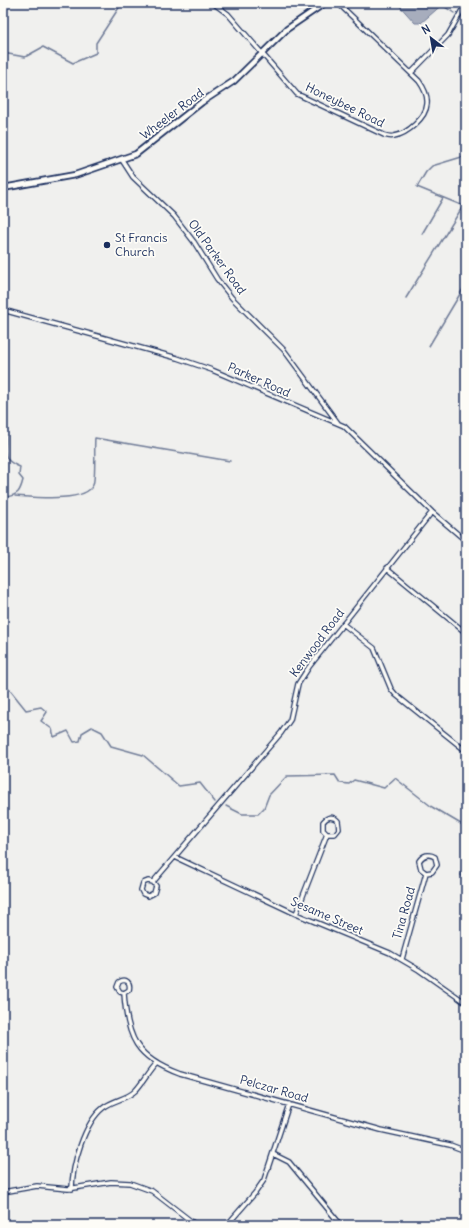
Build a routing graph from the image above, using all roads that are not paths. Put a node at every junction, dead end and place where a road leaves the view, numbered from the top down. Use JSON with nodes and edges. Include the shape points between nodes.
{"nodes":[{"id":1,"x":213,"y":3,"type":"edge"},
{"id":2,"x":325,"y":3,"type":"edge"},
{"id":3,"x":338,"y":3,"type":"edge"},
{"id":4,"x":466,"y":3,"type":"edge"},
{"id":5,"x":262,"y":54,"type":"junction"},
{"id":6,"x":411,"y":73,"type":"junction"},
{"id":7,"x":122,"y":160,"type":"junction"},
{"id":8,"x":3,"y":188,"type":"edge"},
{"id":9,"x":3,"y":310,"type":"edge"},
{"id":10,"x":339,"y":424,"type":"junction"},
{"id":11,"x":432,"y":512,"type":"junction"},
{"id":12,"x":466,"y":541,"type":"edge"},
{"id":13,"x":387,"y":568,"type":"junction"},
{"id":14,"x":343,"y":624,"type":"junction"},
{"id":15,"x":466,"y":633,"type":"edge"},
{"id":16,"x":466,"y":751,"type":"edge"},
{"id":17,"x":327,"y":834,"type":"junction"},
{"id":18,"x":175,"y":857,"type":"junction"},
{"id":19,"x":426,"y":873,"type":"junction"},
{"id":20,"x":153,"y":882,"type":"junction"},
{"id":21,"x":296,"y":914,"type":"junction"},
{"id":22,"x":402,"y":959,"type":"junction"},
{"id":23,"x":124,"y":993,"type":"dead end"},
{"id":24,"x":466,"y":1003,"type":"edge"},
{"id":25,"x":156,"y":1064,"type":"junction"},
{"id":26,"x":289,"y":1104,"type":"junction"},
{"id":27,"x":466,"y":1151,"type":"edge"},
{"id":28,"x":273,"y":1154,"type":"junction"},
{"id":29,"x":72,"y":1189,"type":"junction"},
{"id":30,"x":3,"y":1192,"type":"edge"},
{"id":31,"x":196,"y":1225,"type":"edge"},
{"id":32,"x":228,"y":1225,"type":"edge"},
{"id":33,"x":341,"y":1225,"type":"edge"}],
"edges":[{"from":1,"to":5,"type":"street","via":[[228,14]]},
{"from":2,"to":5,"type":"street","name":"Wheeler Road","via":[[287,29]]},
{"from":3,"to":6,"type":"street","name":"Honeybee Road"},
{"from":4,"to":6,"type":"street","via":[[448,35]]},
{"from":5,"to":6,"type":"street","name":"Honeybee Road","via":[[297,94],[393,137],[416,123],[427,105],[424,88]]},
{"from":5,"to":7,"type":"street","name":"Wheeler Road","via":[[234,82],[202,102],[136,154]]},
{"from":7,"to":8,"type":"street","name":"Wheeler Road","via":[[75,175]]},
{"from":7,"to":10,"type":"street","name":"Old Parker Road","via":[[133,177],[174,216],[232,298],[284,350]]},
{"from":9,"to":10,"type":"street","name":"Parker Road","via":[[177,358],[212,370]]},
{"from":10,"to":11,"type":"street","name":"Parker Road"},
{"from":11,"to":12,"type":"street","name":"Parker Road"},
{"from":11,"to":13,"type":"street","name":"Kenwood Road"},
{"from":13,"to":14,"type":"street","name":"Kenwood Road"},
{"from":13,"to":15,"type":"street"},
{"from":14,"to":16,"type":"street","via":[[374,648],[396,695]]},
{"from":14,"to":18,"type":"street","name":"Kenwood Road","via":[[298,684],[290,720],[282,734]]},
{"from":17,"to":17,"type":"street","via":[[323,830],[323,822],[328,818],[334,818],[338,821],[339,829],[335,834]]},
{"from":17,"to":21,"type":"street"},
{"from":18,"to":20,"type":"street","name":"Kenwood Road"},
{"from":18,"to":21,"type":"street","name":"Sesame Street"},
{"from":19,"to":19,"type":"street","name":"Tina Road","via":[[434,870],[437,865],[436,860],[429,855],[423,856],[419,861],[421,869]]},
{"from":19,"to":22,"type":"street","name":"Tina Road"},
{"from":20,"to":20,"type":"street","name":"Kenwood Road","via":[[156,886],[154,893],[150,896],[143,894],[143,883]]},
{"from":21,"to":22,"type":"street","name":"Sesame Street"},
{"from":22,"to":24,"type":"street","name":"Sesame Street"},
{"from":23,"to":25,"type":"street","name":"Pelczar Road","via":[[127,1021],[132,1036],[143,1052]]},
{"from":25,"to":26,"type":"street","name":"Pelczar Road","via":[[180,1074]]},
{"from":25,"to":29,"type":"street","via":[[135,1091],[95,1115],[75,1164]]},
{"from":26,"to":27,"type":"street","name":"Pelczar Road"},
{"from":26,"to":28,"type":"street"},
{"from":28,"to":32,"type":"street","via":[[268,1172],[260,1186]]},
{"from":28,"to":33,"type":"street","via":[[289,1162]]},
{"from":29,"to":30,"type":"street","via":[[37,1186]]},
{"from":29,"to":31,"type":"street","via":[[111,1182],[138,1184],[152,1191]]}]}
